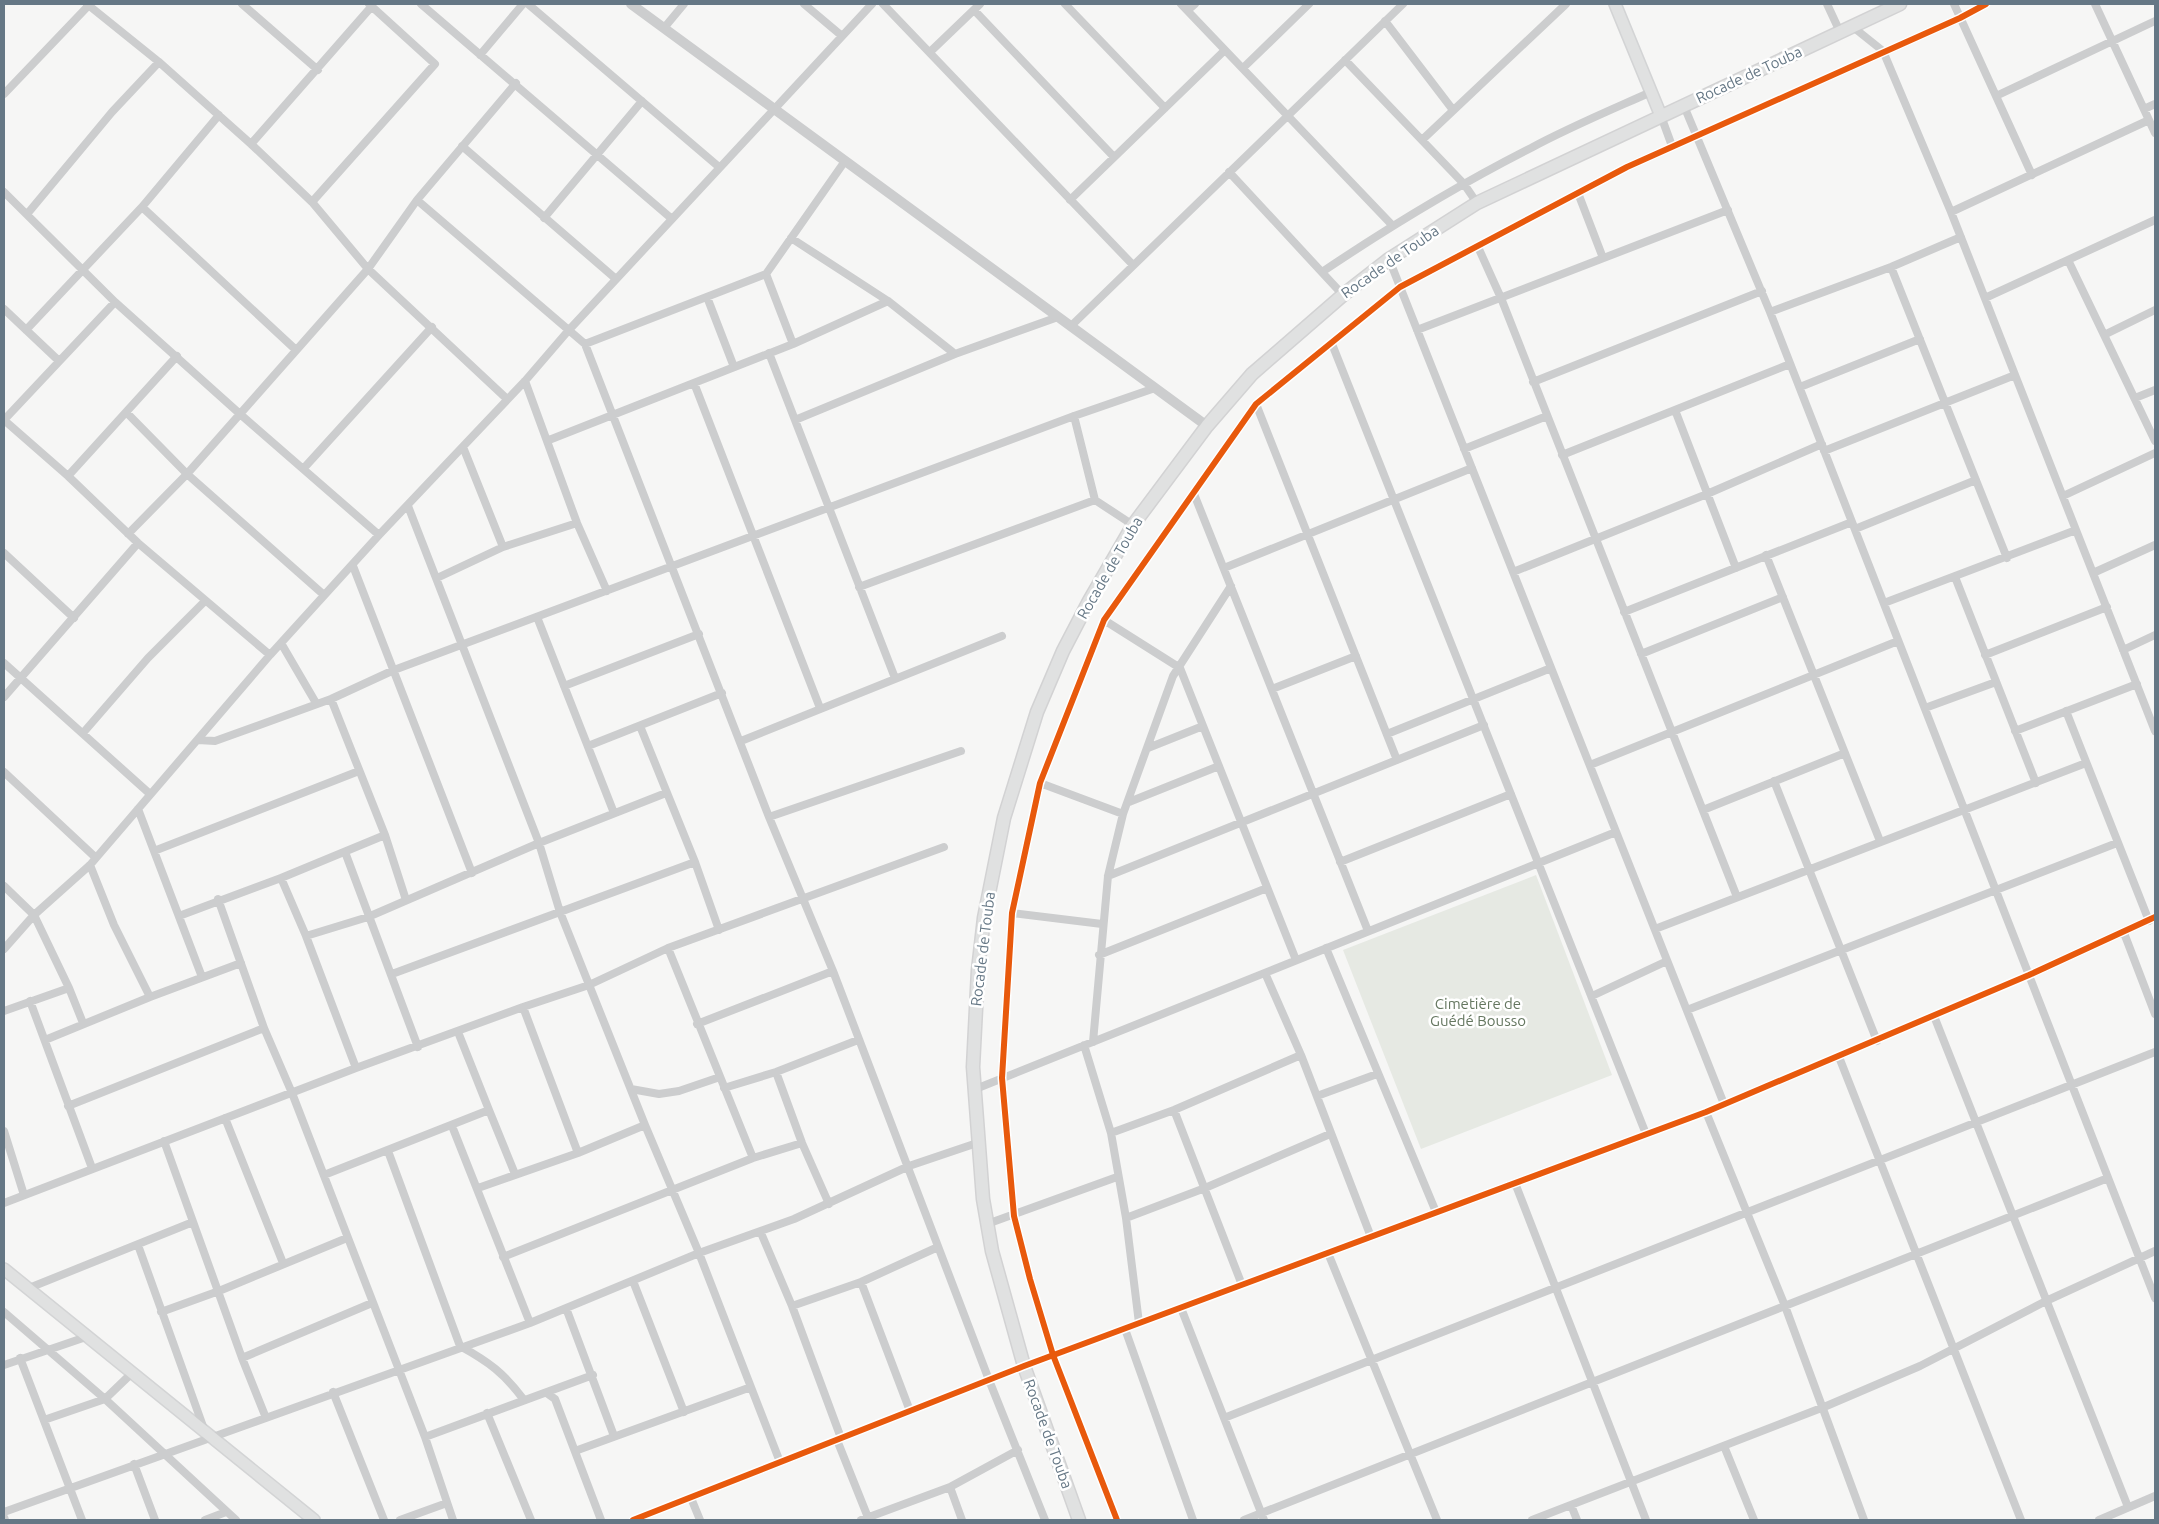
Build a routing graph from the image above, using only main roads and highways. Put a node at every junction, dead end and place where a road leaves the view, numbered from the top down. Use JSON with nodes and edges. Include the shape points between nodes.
{"nodes":[{"id":1,"x":1616,"y":4,"type":"edge"},
{"id":2,"x":1900,"y":4,"type":"edge"},
{"id":3,"x":1661,"y":116,"type":"junction"},
{"id":4,"x":6,"y":1274,"type":"edge"},
{"id":5,"x":314,"y":1520,"type":"edge"},
{"id":6,"x":1079,"y":1520,"type":"edge"}],
"edges":[{"from":1,"to":3,"type":"main road"},
{"from":2,"to":3,"type":"main road","name":"Rocade de Touba"},
{"from":3,"to":6,"type":"main road","name":"Rocade de Touba","via":[[1477,204],[1389,259],[1252,374],[1207,426],[1133,525],[1089,600],[1037,712],[1004,818],[984,918],[972,1090],[987,1224],[1010,1324]]},
{"from":4,"to":5,"type":"main road","via":[[29,1288]]}]}
